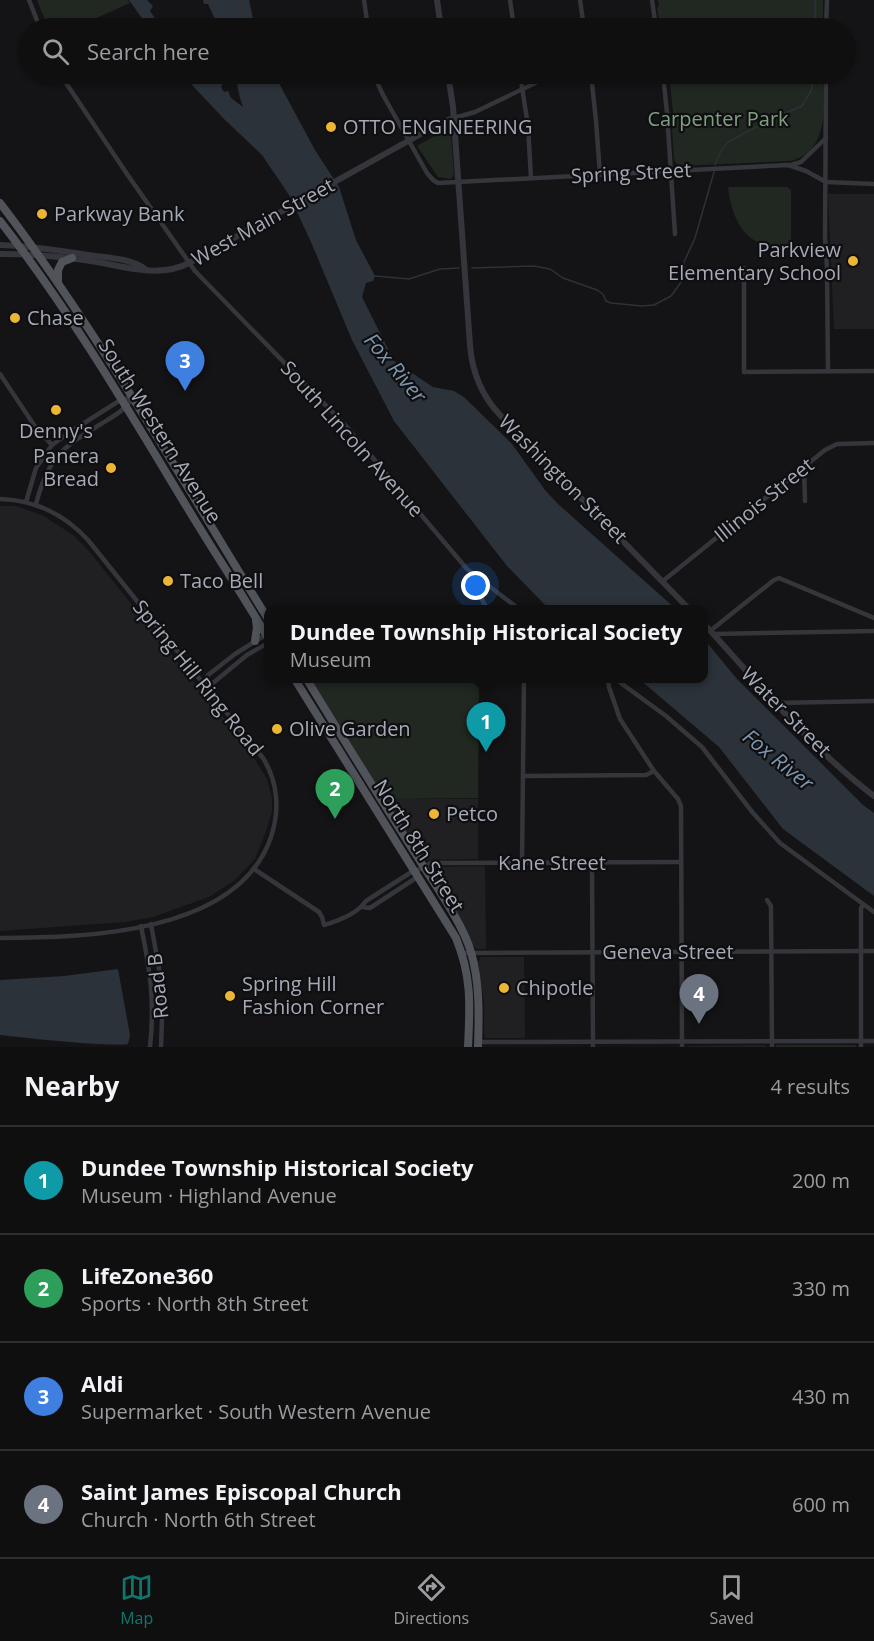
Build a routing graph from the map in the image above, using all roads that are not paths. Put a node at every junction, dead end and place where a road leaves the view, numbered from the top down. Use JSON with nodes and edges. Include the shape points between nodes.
{"nodes":[{"id":1,"x":29,"y":0,"type":"edge"},
{"id":2,"x":364,"y":0,"type":"edge"},
{"id":3,"x":437,"y":0,"type":"edge"},
{"id":4,"x":510,"y":0,"type":"edge"},
{"id":5,"x":580,"y":0,"type":"edge"},
{"id":6,"x":652,"y":0,"type":"edge"},
{"id":7,"x":827,"y":0,"type":"edge"},
{"id":8,"x":36,"y":18,"type":"edge"},
{"id":9,"x":367,"y":18,"type":"edge"},
{"id":10,"x":440,"y":18,"type":"edge"},
{"id":11,"x":513,"y":18,"type":"edge"},
{"id":12,"x":583,"y":18,"type":"edge"},
{"id":13,"x":655,"y":18,"type":"edge"},
{"id":14,"x":826,"y":18,"type":"edge"},
{"id":15,"x":67,"y":84,"type":"edge"},
{"id":16,"x":377,"y":84,"type":"edge"},
{"id":17,"x":449,"y":84,"type":"edge"},
{"id":18,"x":522,"y":84,"type":"edge"},
{"id":19,"x":533,"y":84,"type":"edge"},
{"id":20,"x":592,"y":84,"type":"edge"},
{"id":21,"x":664,"y":84,"type":"edge"},
{"id":22,"x":826,"y":84,"type":"edge"},
{"id":23,"x":523,"y":89,"type":"junction"},
{"id":24,"x":454,"y":118,"type":"junction"},
{"id":25,"x":826,"y":138,"type":"junction"},
{"id":26,"x":408,"y":141,"type":"junction"},
{"id":27,"x":788,"y":165,"type":"junction"},
{"id":28,"x":671,"y":171,"type":"junction"},
{"id":29,"x":600,"y":174,"type":"junction"},
{"id":30,"x":531,"y":178,"type":"junction"},
{"id":31,"x":458,"y":182,"type":"junction"},
{"id":32,"x":826,"y":182,"type":"junction"},
{"id":33,"x":874,"y":184,"type":"edge"},
{"id":34,"x":0,"y":203,"type":"edge"},
{"id":35,"x":0,"y":221,"type":"edge"},
{"id":36,"x":675,"y":234,"type":"dead end"},
{"id":37,"x":0,"y":245,"type":"edge"},
{"id":38,"x":19,"y":246,"type":"junction"},
{"id":39,"x":36,"y":251,"type":"junction"},
{"id":40,"x":0,"y":254,"type":"edge"},
{"id":41,"x":25,"y":254,"type":"junction"},
{"id":42,"x":72,"y":258,"type":"junction"},
{"id":43,"x":189,"y":263,"type":"junction"},
{"id":44,"x":744,"y":268,"type":"dead end"},
{"id":45,"x":146,"y":269,"type":"junction"},
{"id":46,"x":58,"y":282,"type":"junction"},
{"id":47,"x":874,"y":370,"type":"edge"},
{"id":48,"x":828,"y":371,"type":"junction"},
{"id":49,"x":0,"y":374,"type":"edge"},
{"id":50,"x":133,"y":398,"type":"junction"},
{"id":51,"x":122,"y":399,"type":"junction"},
{"id":52,"x":127,"y":407,"type":"junction"},
{"id":53,"x":874,"y":443,"type":"edge"},
{"id":54,"x":52,"y":445,"type":"junction"},
{"id":55,"x":804,"y":468,"type":"junction"},
{"id":56,"x":0,"y":499,"type":"edge"},
{"id":57,"x":805,"y":501,"type":"dead end"},
{"id":58,"x":26,"y":502,"type":"junction"},
{"id":59,"x":36,"y":504,"type":"junction"},
{"id":60,"x":663,"y":581,"type":"junction"},
{"id":61,"x":483,"y":582,"type":"junction"},
{"id":62,"x":486,"y":605,"type":"edge"},
{"id":63,"x":515,"y":605,"type":"edge"},
{"id":64,"x":686,"y":605,"type":"edge"},
{"id":65,"x":264,"y":612,"type":"edge"},
{"id":66,"x":255,"y":616,"type":"junction"},
{"id":67,"x":874,"y":618,"type":"edge"},
{"id":68,"x":708,"y":628,"type":"edge"},
{"id":69,"x":264,"y":631,"type":"edge"},
{"id":70,"x":874,"y":631,"type":"edge"},
{"id":71,"x":712,"y":632,"type":"junction"},
{"id":72,"x":264,"y":638,"type":"edge"},
{"id":73,"x":264,"y":640,"type":"edge"},
{"id":74,"x":255,"y":641,"type":"junction"},
{"id":75,"x":297,"y":683,"type":"edge"},
{"id":76,"x":309,"y":683,"type":"edge"},
{"id":77,"x":524,"y":683,"type":"edge"},
{"id":78,"x":609,"y":683,"type":"edge"},
{"id":79,"x":621,"y":683,"type":"edge"},
{"id":80,"x":204,"y":684,"type":"junction"},
{"id":81,"x":874,"y":701,"type":"edge"},
{"id":82,"x":776,"y":703,"type":"junction"},
{"id":83,"x":654,"y":771,"type":"junction"},
{"id":84,"x":523,"y":776,"type":"junction"},
{"id":85,"x":369,"y":780,"type":"junction"},
{"id":86,"x":360,"y":784,"type":"junction"},
{"id":87,"x":873,"y":794,"type":"edge"},
{"id":88,"x":522,"y":862,"type":"junction"},
{"id":89,"x":592,"y":862,"type":"junction"},
{"id":90,"x":681,"y":862,"type":"junction"},
{"id":91,"x":424,"y":868,"type":"junction"},
{"id":92,"x":254,"y":869,"type":"junction"},
{"id":93,"x":416,"y":874,"type":"junction"},
{"id":94,"x":767,"y":900,"type":"dead end"},
{"id":95,"x":863,"y":904,"type":"junction"},
{"id":96,"x":874,"y":912,"type":"edge"},
{"id":97,"x":151,"y":924,"type":"junction"},
{"id":98,"x":141,"y":926,"type":"junction"},
{"id":99,"x":0,"y":938,"type":"edge"},
{"id":100,"x":860,"y":951,"type":"junction"},
{"id":101,"x":874,"y":951,"type":"edge"},
{"id":102,"x":592,"y":952,"type":"junction"},
{"id":103,"x":682,"y":952,"type":"junction"},
{"id":104,"x":771,"y":952,"type":"junction"},
{"id":105,"x":462,"y":953,"type":"junction"},
{"id":106,"x":471,"y":953,"type":"junction"},
{"id":107,"x":861,"y":1041,"type":"junction"},
{"id":108,"x":874,"y":1041,"type":"edge"},
{"id":109,"x":593,"y":1044,"type":"edge"},
{"id":110,"x":682,"y":1044,"type":"edge"},
{"id":111,"x":772,"y":1044,"type":"edge"},
{"id":112,"x":478,"y":1045,"type":"edge"},
{"id":113,"x":150,"y":1047,"type":"edge"},
{"id":114,"x":161,"y":1047,"type":"edge"},
{"id":115,"x":468,"y":1047,"type":"edge"},
{"id":116,"x":861,"y":1047,"type":"edge"}],
"edges":[{"from":1,"to":8,"type":"street"},
{"from":2,"to":9,"type":"street"},
{"from":3,"to":10,"type":"street"},
{"from":4,"to":11,"type":"street"},
{"from":5,"to":12,"type":"street"},
{"from":6,"to":13,"type":"street"},
{"from":7,"to":14,"type":"street"},
{"from":15,"to":43,"type":"street","name":"South Lincoln Avenue"},
{"from":16,"to":26,"type":"street"},
{"from":17,"to":24,"type":"street","name":"Washington Street"},
{"from":18,"to":23,"type":"street"},
{"from":19,"to":23,"type":"street"},
{"from":20,"to":29,"type":"street"},
{"from":21,"to":28,"type":"street"},
{"from":22,"to":25,"type":"street"},
{"from":23,"to":24,"type":"street","via":[[472,114]]},
{"from":23,"to":30,"type":"street"},
{"from":24,"to":26,"type":"street","name":"West Main Street"},
{"from":24,"to":31,"type":"street","name":"Washington Street"},
{"from":25,"to":27,"type":"street","via":[[801,162]]},
{"from":25,"to":32,"type":"street"},
{"from":26,"to":31,"type":"street","name":"Spring Street","via":[[433,180]]},
{"from":26,"to":43,"type":"street","name":"West Main Street"},
{"from":27,"to":28,"type":"street","name":"Spring Street"},
{"from":27,"to":32,"type":"street","name":"Spring Street"},
{"from":28,"to":29,"type":"street","name":"Spring Street"},
{"from":28,"to":36,"type":"street"},
{"from":29,"to":30,"type":"street","name":"Spring Street"},
{"from":30,"to":31,"type":"street","name":"Spring Street"},
{"from":31,"to":60,"type":"street","name":"Washington Street","via":[[471,360],[481,389],[494,409]]},
{"from":32,"to":33,"type":"street"},
{"from":32,"to":48,"type":"street"},
{"from":34,"to":39,"type":"main road","name":"South Western Avenue"},
{"from":35,"to":38,"type":"main road","name":"South Western Avenue"},
{"from":37,"to":38,"type":"street","name":"West Main Street"},
{"from":38,"to":39,"type":"street","name":"West Main Street"},
{"from":38,"to":41,"type":"main road","name":"South Western Avenue"},
{"from":39,"to":41,"type":"street","name":"West Main Street"},
{"from":39,"to":42,"type":"street","name":"West Main Street"},
{"from":39,"to":45,"type":"street","name":"West Main Street","via":[[55,249],[139,264]]},
{"from":39,"to":46,"type":"main road","name":"South Western Avenue"},
{"from":40,"to":41,"type":"street","name":"West Main Street"},
{"from":41,"to":51,"type":"main road","name":"South Western Avenue"},
{"from":42,"to":45,"type":"street","name":"West Main Street"},
{"from":42,"to":46,"type":"main road","via":[[62,262]]},
{"from":43,"to":45,"type":"street","name":"West Main Street","via":[[165,271]]},
{"from":43,"to":61,"type":"street","name":"South Lincoln Avenue","via":[[345,425],[450,551]]},
{"from":44,"to":48,"type":"street","via":[[744,372]]},
{"from":46,"to":50,"type":"main road","name":"South Western Avenue"},
{"from":47,"to":48,"type":"street"},
{"from":49,"to":54,"type":"street"},
{"from":50,"to":51,"type":"street"},
{"from":50,"to":52,"type":"street"},
{"from":50,"to":65,"type":"main road","name":"South Western Avenue"},
{"from":51,"to":52,"type":"main road","name":"South Western Avenue"},
{"from":51,"to":54,"type":"street"},
{"from":52,"to":59,"type":"street","via":[[60,453],[47,472]]},
{"from":52,"to":66,"type":"main road","name":"South Western Avenue"},
{"from":53,"to":55,"type":"street","name":"Illinois Street","via":[[836,444]]},
{"from":54,"to":58,"type":"street","via":[[36,468]]},
{"from":55,"to":57,"type":"street"},
{"from":55,"to":60,"type":"street","name":"Illinois Street"},
{"from":56,"to":58,"type":"street","name":"Spring Hill Ring Road"},
{"from":58,"to":59,"type":"street","name":"Spring Hill Ring Road"},
{"from":59,"to":80,"type":"street","name":"Spring Hill Ring Road","via":[[63,517],[84,536]]},
{"from":60,"to":64,"type":"street","name":"Washington Street"},
{"from":61,"to":62,"type":"street","via":[[480,593]]},
{"from":61,"to":63,"type":"street","name":"South Lincoln Avenue"},
{"from":66,"to":69,"type":"main road","name":"South Western Avenue"},
{"from":66,"to":74,"type":"main road"},
{"from":67,"to":71,"type":"street","via":[[779,578]]},
{"from":68,"to":71,"type":"street","name":"Water Street"},
{"from":70,"to":71,"type":"street"},
{"from":71,"to":82,"type":"street","name":"Water Street"},
{"from":72,"to":74,"type":"street"},
{"from":73,"to":80,"type":"street","via":[[213,683]]},
{"from":74,"to":80,"type":"street","via":[[208,675]]},
{"from":75,"to":86,"type":"main road","name":"North 8th Street"},
{"from":76,"to":85,"type":"main road","name":"North 8th Street"},
{"from":77,"to":84,"type":"street"},
{"from":78,"to":83,"type":"street","via":[[620,719]]},
{"from":79,"to":95,"type":"street","via":[[702,747],[780,843]]},
{"from":80,"to":92,"type":"street","name":"Spring Hill Ring Road","via":[[263,758],[274,785],[274,826]]},
{"from":81,"to":82,"type":"street"},
{"from":82,"to":87,"type":"street","name":"Water Street"},
{"from":83,"to":84,"type":"street"},
{"from":83,"to":90,"type":"street","via":[[680,803]]},
{"from":84,"to":88,"type":"street"},
{"from":85,"to":86,"type":"main road"},
{"from":85,"to":91,"type":"main road","name":"North 8th Street"},
{"from":86,"to":93,"type":"main road","name":"North 8th Street"},
{"from":88,"to":89,"type":"street","name":"Kane Street"},
{"from":88,"to":91,"type":"street","name":"Kane Street","via":[[436,863]]},
{"from":89,"to":90,"type":"street","name":"Kane Street"},
{"from":89,"to":102,"type":"street"},
{"from":90,"to":103,"type":"street"},
{"from":91,"to":93,"type":"street","name":"Kane Street"},
{"from":91,"to":106,"type":"main road","name":"North 8th Street","via":[[459,924]]},
{"from":92,"to":93,"type":"street","name":"Kane Street","via":[[319,912],[324,925],[336,922]]},
{"from":92,"to":97,"type":"street","name":"Spring Hill Ring Road","via":[[233,890],[213,902]]},
{"from":93,"to":105,"type":"main road","name":"North 8th Street"},
{"from":94,"to":104,"type":"street","via":[[771,906]]},
{"from":95,"to":96,"type":"street"},
{"from":95,"to":100,"type":"street"},
{"from":97,"to":98,"type":"street","name":"Spring Hill Ring Road"},
{"from":97,"to":114,"type":"street","name":"Road B","via":[[163,991]]},
{"from":98,"to":99,"type":"street","name":"Spring Hill Ring Road"},
{"from":98,"to":113,"type":"street","name":"Road B","via":[[152,989]]},
{"from":100,"to":101,"type":"street","name":"Geneva Street"},
{"from":100,"to":104,"type":"street","name":"Geneva Street"},
{"from":100,"to":107,"type":"street"},
{"from":102,"to":103,"type":"street","name":"Geneva Street"},
{"from":102,"to":106,"type":"street","name":"Geneva Street"},
{"from":102,"to":109,"type":"street"},
{"from":103,"to":104,"type":"street","name":"Geneva Street"},
{"from":103,"to":110,"type":"street"},
{"from":104,"to":111,"type":"street"},
{"from":105,"to":106,"type":"street","name":"Geneva Street"},
{"from":105,"to":115,"type":"main road","name":"North 8th Street","via":[[469,990]]},
{"from":106,"to":112,"type":"main road","name":"North 8th Street","via":[[478,998]]},
{"from":107,"to":108,"type":"street"},
{"from":107,"to":111,"type":"street"},
{"from":107,"to":116,"type":"street"},
{"from":109,"to":110,"type":"street"},
{"from":109,"to":112,"type":"street"},
{"from":110,"to":111,"type":"street"}]}
